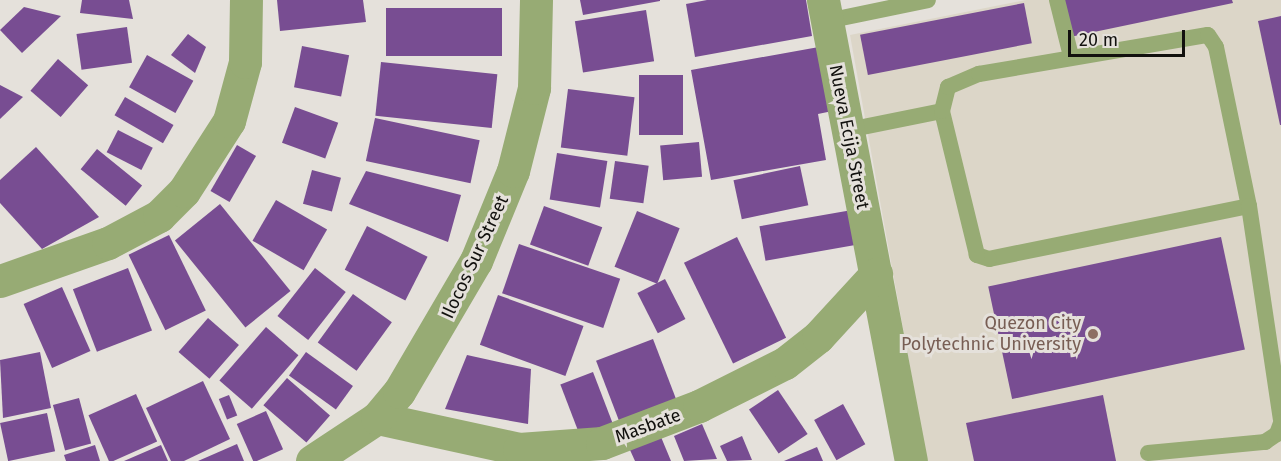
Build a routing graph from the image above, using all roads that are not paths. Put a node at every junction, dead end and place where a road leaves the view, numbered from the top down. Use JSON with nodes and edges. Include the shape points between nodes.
{"nodes":[{"id":1,"x":246,"y":0,"type":"edge"},
{"id":2,"x":536,"y":0,"type":"edge"},
{"id":3,"x":928,"y":0,"type":"edge"},
{"id":4,"x":1057,"y":0,"type":"edge"},
{"id":5,"x":825,"y":11,"type":"edge"},
{"id":6,"x":1071,"y":56,"type":"junction"},
{"id":7,"x":942,"y":111,"type":"junction"},
{"id":8,"x":848,"y":130,"type":"junction"},
{"id":9,"x":1249,"y":206,"type":"junction"},
{"id":10,"x":876,"y":274,"type":"junction"},
{"id":11,"x":0,"y":281,"type":"edge"},
{"id":12,"x":377,"y":418,"type":"junction"},
{"id":13,"x":1281,"y":421,"type":"edge"},
{"id":14,"x":1148,"y":453,"type":"dead end"},
{"id":15,"x":569,"y":455,"type":"edge"},
{"id":16,"x":312,"y":461,"type":"edge"},
{"id":17,"x":911,"y":461,"type":"edge"}],
"edges":[{"from":1,"to":11,"type":"street","via":[[245,62],[229,121],[184,191],[159,216],[108,243]]},
{"from":2,"to":12,"type":"street","name":"Ilocos Sur Street","via":[[534,88],[499,211],[455,304]]},
{"from":3,"to":5,"type":"lane"},
{"from":4,"to":6,"type":"lane"},
{"from":5,"to":8,"type":"street","name":"Nueva Ecija Street"},
{"from":6,"to":7,"type":"lane","via":[[979,74],[948,87]]},
{"from":6,"to":9,"type":"lane","via":[[1208,35],[1216,46]]},
{"from":7,"to":8,"type":"lane"},
{"from":7,"to":9,"type":"lane","via":[[969,238],[977,255],[989,259]]},
{"from":8,"to":10,"type":"street","name":"Nueva Ecija Street"},
{"from":9,"to":13,"type":"lane"},
{"from":10,"to":15,"type":"street","name":"Masbate","via":[[818,337],[775,368],[647,428]]},
{"from":10,"to":17,"type":"street","name":"Nueva Ecija Street"},
{"from":12,"to":15,"type":"street","name":"Masbate","via":[[493,446]]},
{"from":12,"to":16,"type":"street","name":"Ilocos Sur Street"},
{"from":13,"to":14,"type":"lane","via":[[1277,434],[1265,442]]}]}
